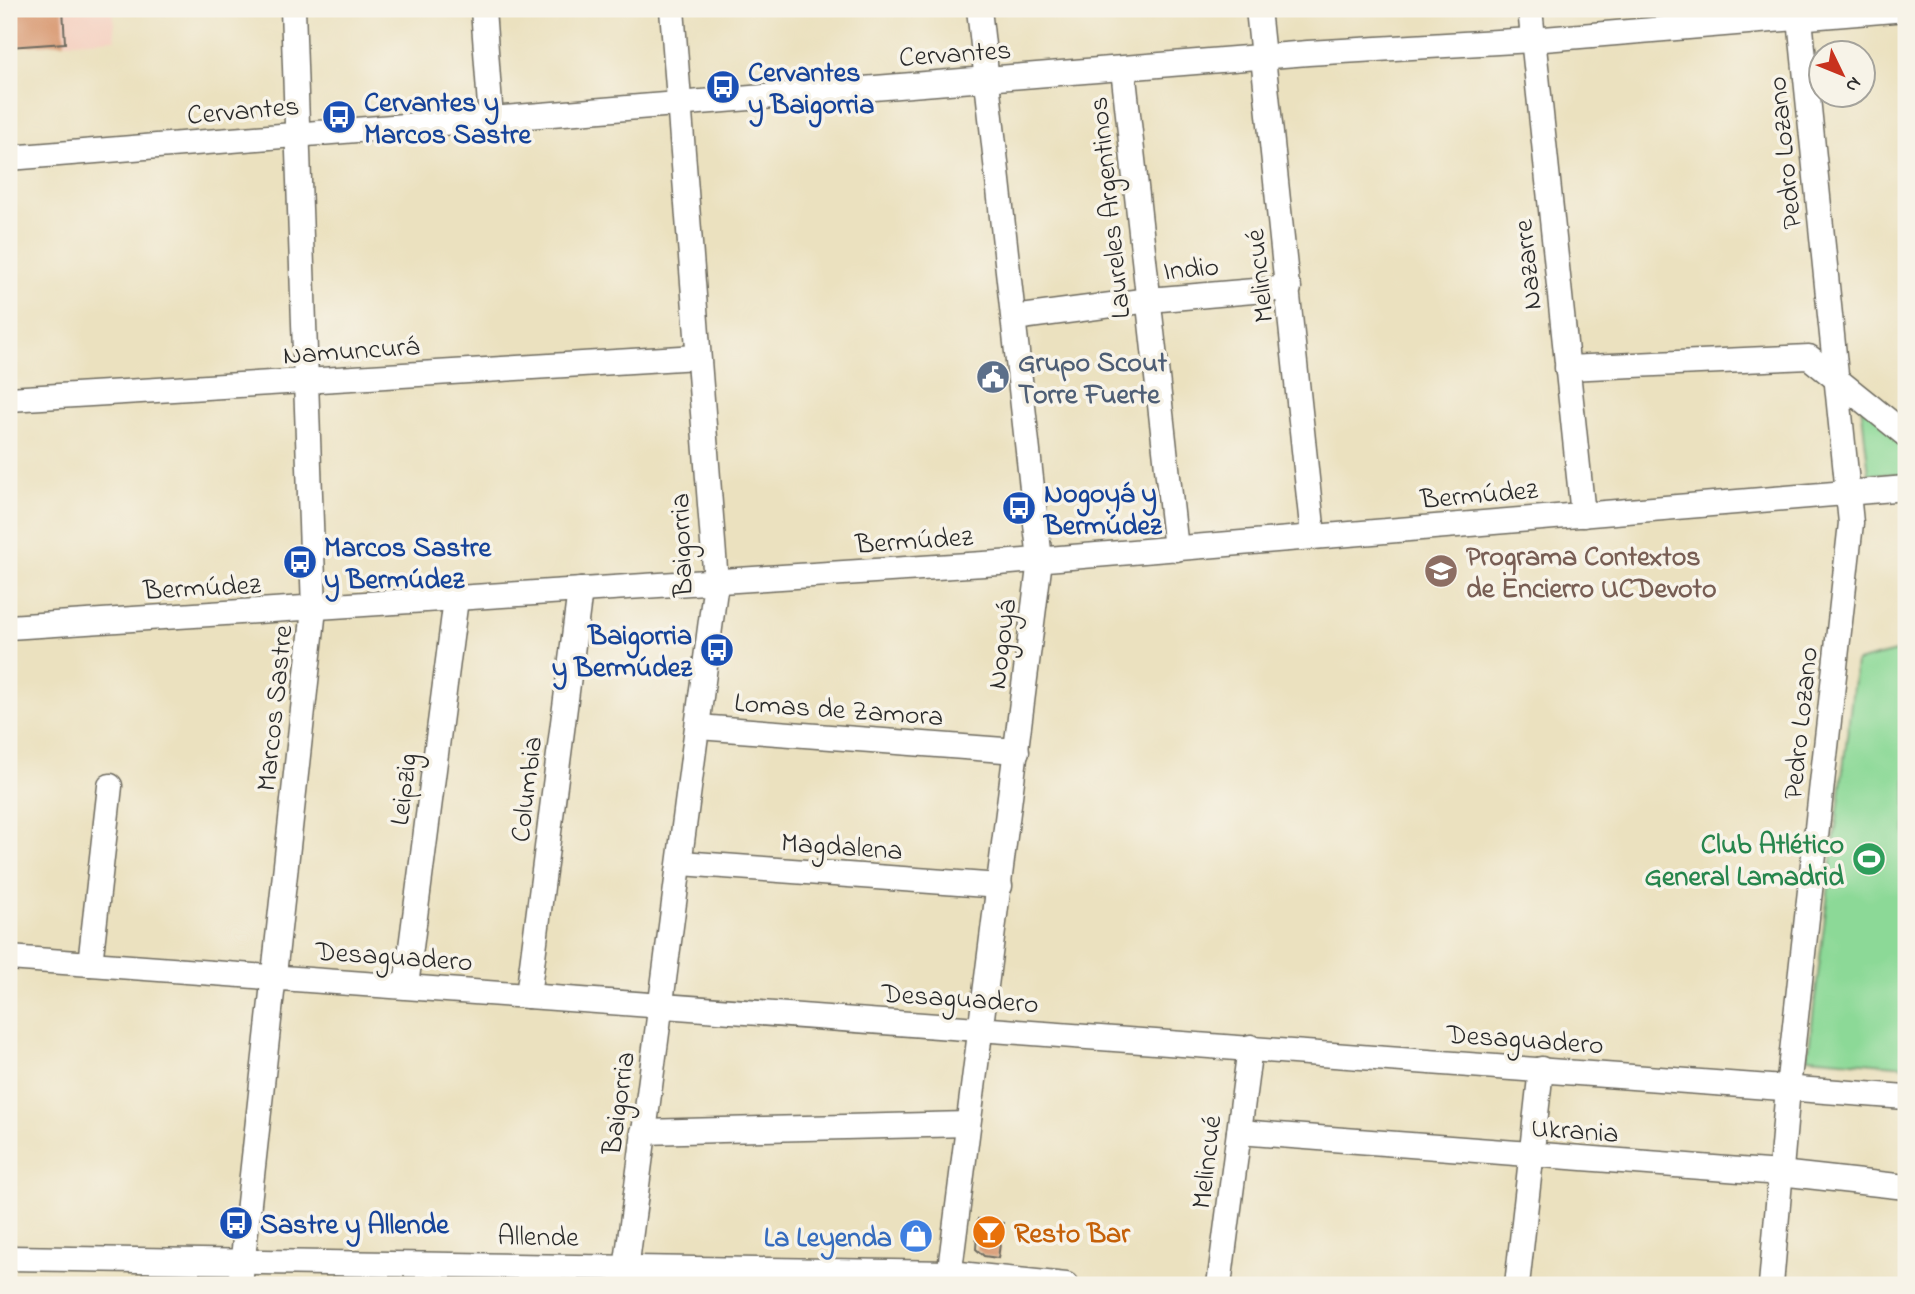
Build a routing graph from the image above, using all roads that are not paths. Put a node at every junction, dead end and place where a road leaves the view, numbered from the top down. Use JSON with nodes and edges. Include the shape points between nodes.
{"nodes":[{"id":1,"x":293,"y":9,"type":"edge"},
{"id":2,"x":484,"y":9,"type":"edge"},
{"id":3,"x":672,"y":9,"type":"edge"},
{"id":4,"x":979,"y":9,"type":"edge"},
{"id":5,"x":1258,"y":9,"type":"edge"},
{"id":6,"x":1530,"y":9,"type":"edge"},
{"id":7,"x":1906,"y":9,"type":"edge"},
{"id":8,"x":1799,"y":14,"type":"edge"},
{"id":9,"x":1532,"y":40,"type":"junction"},
{"id":10,"x":1264,"y":57,"type":"junction"},
{"id":11,"x":1123,"y":69,"type":"junction"},
{"id":12,"x":987,"y":79,"type":"junction"},
{"id":13,"x":679,"y":104,"type":"junction"},
{"id":14,"x":491,"y":120,"type":"junction"},
{"id":15,"x":296,"y":134,"type":"junction"},
{"id":16,"x":9,"y":158,"type":"edge"},
{"id":17,"x":1289,"y":288,"type":"junction"},
{"id":18,"x":1149,"y":300,"type":"junction"},
{"id":19,"x":1014,"y":318,"type":"junction"},
{"id":20,"x":697,"y":357,"type":"junction"},
{"id":21,"x":1567,"y":368,"type":"junction"},
{"id":22,"x":1835,"y":376,"type":"junction"},
{"id":23,"x":308,"y":382,"type":"junction"},
{"id":24,"x":9,"y":399,"type":"edge"},
{"id":25,"x":1906,"y":435,"type":"edge"},
{"id":26,"x":1906,"y":488,"type":"edge"},
{"id":27,"x":1849,"y":493,"type":"junction"},
{"id":28,"x":1583,"y":515,"type":"junction"},
{"id":29,"x":1313,"y":536,"type":"junction"},
{"id":30,"x":1176,"y":549,"type":"junction"},
{"id":31,"x":1040,"y":560,"type":"junction"},
{"id":32,"x":716,"y":582,"type":"junction"},
{"id":33,"x":580,"y":590,"type":"junction"},
{"id":34,"x":456,"y":599,"type":"junction"},
{"id":35,"x":314,"y":609,"type":"junction"},
{"id":36,"x":9,"y":627,"type":"edge"},
{"id":37,"x":698,"y":727,"type":"junction"},
{"id":38,"x":1017,"y":751,"type":"junction"},
{"id":39,"x":110,"y":786,"type":"dead end"},
{"id":40,"x":681,"y":863,"type":"junction"},
{"id":41,"x":1000,"y":886,"type":"junction"},
{"id":42,"x":9,"y":958,"type":"edge"},
{"id":43,"x":90,"y":964,"type":"junction"},
{"id":44,"x":273,"y":976,"type":"junction"},
{"id":45,"x":406,"y":986,"type":"junction"},
{"id":46,"x":528,"y":996,"type":"junction"},
{"id":47,"x":660,"y":1006,"type":"junction"},
{"id":48,"x":980,"y":1029,"type":"junction"},
{"id":49,"x":1250,"y":1047,"type":"junction"},
{"id":50,"x":1541,"y":1069,"type":"junction"},
{"id":51,"x":1788,"y":1088,"type":"junction"},
{"id":52,"x":1906,"y":1097,"type":"edge"},
{"id":53,"x":968,"y":1124,"type":"junction"},
{"id":54,"x":643,"y":1132,"type":"junction"},
{"id":55,"x":1239,"y":1132,"type":"junction"},
{"id":56,"x":1530,"y":1156,"type":"junction"},
{"id":57,"x":1780,"y":1173,"type":"junction"},
{"id":58,"x":1906,"y":1187,"type":"edge"},
{"id":59,"x":9,"y":1258,"type":"edge"},
{"id":60,"x":241,"y":1273,"type":"edge"},
{"id":61,"x":626,"y":1276,"type":"edge"},
{"id":62,"x":949,"y":1279,"type":"edge"},
{"id":63,"x":1066,"y":1285,"type":"edge"},
{"id":64,"x":1219,"y":1285,"type":"edge"},
{"id":65,"x":1517,"y":1285,"type":"edge"},
{"id":66,"x":1771,"y":1285,"type":"edge"}],
"edges":[{"from":1,"to":15,"type":"street","name":"Marcos Sastre"},
{"from":2,"to":14,"type":"street"},
{"from":3,"to":13,"type":"street","name":"Baigorria"},
{"from":4,"to":12,"type":"street","name":"Nogoyá"},
{"from":5,"to":10,"type":"street","name":"Melincué"},
{"from":6,"to":9,"type":"street","name":"Nazarre"},
{"from":7,"to":8,"type":"street","name":"Cervantes"},
{"from":8,"to":9,"type":"street","name":"Cervantes"},
{"from":8,"to":22,"type":"street","name":"Pedro Lozano"},
{"from":9,"to":10,"type":"street","name":"Cervantes"},
{"from":9,"to":21,"type":"street","name":"Nazarre"},
{"from":10,"to":11,"type":"street","name":"Cervantes"},
{"from":10,"to":17,"type":"street","name":"Melincué"},
{"from":11,"to":12,"type":"street","name":"Cervantes"},
{"from":11,"to":18,"type":"street","name":"Laureles Argentinos"},
{"from":12,"to":13,"type":"street","name":"Cervantes"},
{"from":12,"to":19,"type":"street","name":"Nogoyá"},
{"from":13,"to":14,"type":"street","name":"Cervantes"},
{"from":13,"to":20,"type":"street","name":"Baigorria"},
{"from":14,"to":15,"type":"street","name":"Cervantes"},
{"from":15,"to":16,"type":"street","name":"Cervantes"},
{"from":15,"to":23,"type":"street","name":"Marcos Sastre"},
{"from":17,"to":18,"type":"street","name":"Indio"},
{"from":17,"to":29,"type":"street","name":"Melincué"},
{"from":18,"to":19,"type":"street","name":"Indio"},
{"from":18,"to":30,"type":"street","name":"Laureles Argentinos"},
{"from":19,"to":31,"type":"street","name":"Nogoyá"},
{"from":20,"to":23,"type":"street","name":"Namuncurá"},
{"from":20,"to":32,"type":"street","name":"Baigorria"},
{"from":21,"to":22,"type":"street","via":[[1809,357]]},
{"from":21,"to":28,"type":"street","name":"Nazarre"},
{"from":22,"to":25,"type":"street"},
{"from":22,"to":27,"type":"street","name":"Pedro Lozano"},
{"from":23,"to":24,"type":"street","name":"Namuncurá"},
{"from":23,"to":35,"type":"street","name":"Marcos Sastre"},
{"from":26,"to":27,"type":"street","name":"Bermúdez"},
{"from":27,"to":28,"type":"street","name":"Bermúdez"},
{"from":27,"to":51,"type":"street","name":"Pedro Lozano","via":[[1851,523]]},
{"from":28,"to":29,"type":"street","name":"Bermúdez"},
{"from":29,"to":30,"type":"street","name":"Bermúdez"},
{"from":30,"to":31,"type":"street","name":"Bermúdez"},
{"from":31,"to":32,"type":"street","name":"Bermúdez"},
{"from":31,"to":38,"type":"street","name":"Nogoyá"},
{"from":32,"to":33,"type":"street","name":"Bermúdez"},
{"from":32,"to":37,"type":"street","name":"Baigorria"},
{"from":33,"to":34,"type":"street","name":"Bermúdez"},
{"from":33,"to":46,"type":"street","name":"Columbia"},
{"from":34,"to":35,"type":"street","name":"Bermúdez"},
{"from":34,"to":45,"type":"street","name":"Leipzig"},
{"from":35,"to":36,"type":"street","name":"Bermúdez"},
{"from":35,"to":44,"type":"street","name":"Marcos Sastre"},
{"from":37,"to":38,"type":"street","name":"Lomas de Zamora"},
{"from":37,"to":40,"type":"street","name":"Baigorria"},
{"from":38,"to":41,"type":"street","name":"Nogoyá"},
{"from":39,"to":43,"type":"street"},
{"from":40,"to":41,"type":"street","name":"Magdalena"},
{"from":40,"to":47,"type":"street","name":"Baigorria"},
{"from":41,"to":48,"type":"street","name":"Nogoyá"},
{"from":42,"to":43,"type":"street","name":"Desaguadero"},
{"from":43,"to":44,"type":"street","name":"Desaguadero"},
{"from":44,"to":45,"type":"street","name":"Desaguadero"},
{"from":44,"to":60,"type":"street","name":"Marcos Sastre"},
{"from":45,"to":46,"type":"street","name":"Desaguadero"},
{"from":46,"to":47,"type":"street","name":"Desaguadero"},
{"from":47,"to":48,"type":"street","name":"Desaguadero"},
{"from":47,"to":54,"type":"street","name":"Baigorria"},
{"from":48,"to":49,"type":"street","name":"Desaguadero"},
{"from":48,"to":53,"type":"street","name":"Nogoyá"},
{"from":49,"to":50,"type":"street","name":"Desaguadero"},
{"from":49,"to":55,"type":"street","name":"Melincué"},
{"from":50,"to":51,"type":"street","name":"Desaguadero"},
{"from":50,"to":56,"type":"street"},
{"from":51,"to":52,"type":"street","name":"Desaguadero"},
{"from":51,"to":57,"type":"street","name":"Pedro Lozano"},
{"from":53,"to":54,"type":"street"},
{"from":53,"to":62,"type":"street","name":"Nogoyá"},
{"from":54,"to":61,"type":"street","name":"Baigorria"},
{"from":55,"to":56,"type":"street","name":"Ukrania"},
{"from":55,"to":64,"type":"street","name":"Melincué"},
{"from":56,"to":57,"type":"street","name":"Ukrania"},
{"from":56,"to":65,"type":"street"},
{"from":57,"to":58,"type":"street","name":"Ukrania"},
{"from":57,"to":66,"type":"street","name":"Pedro Lozano"},
{"from":59,"to":60,"type":"street","name":"Allende"},
{"from":60,"to":61,"type":"street","name":"Allende"},
{"from":61,"to":62,"type":"street","name":"Allende"},
{"from":62,"to":63,"type":"street","name":"Allende"}]}
